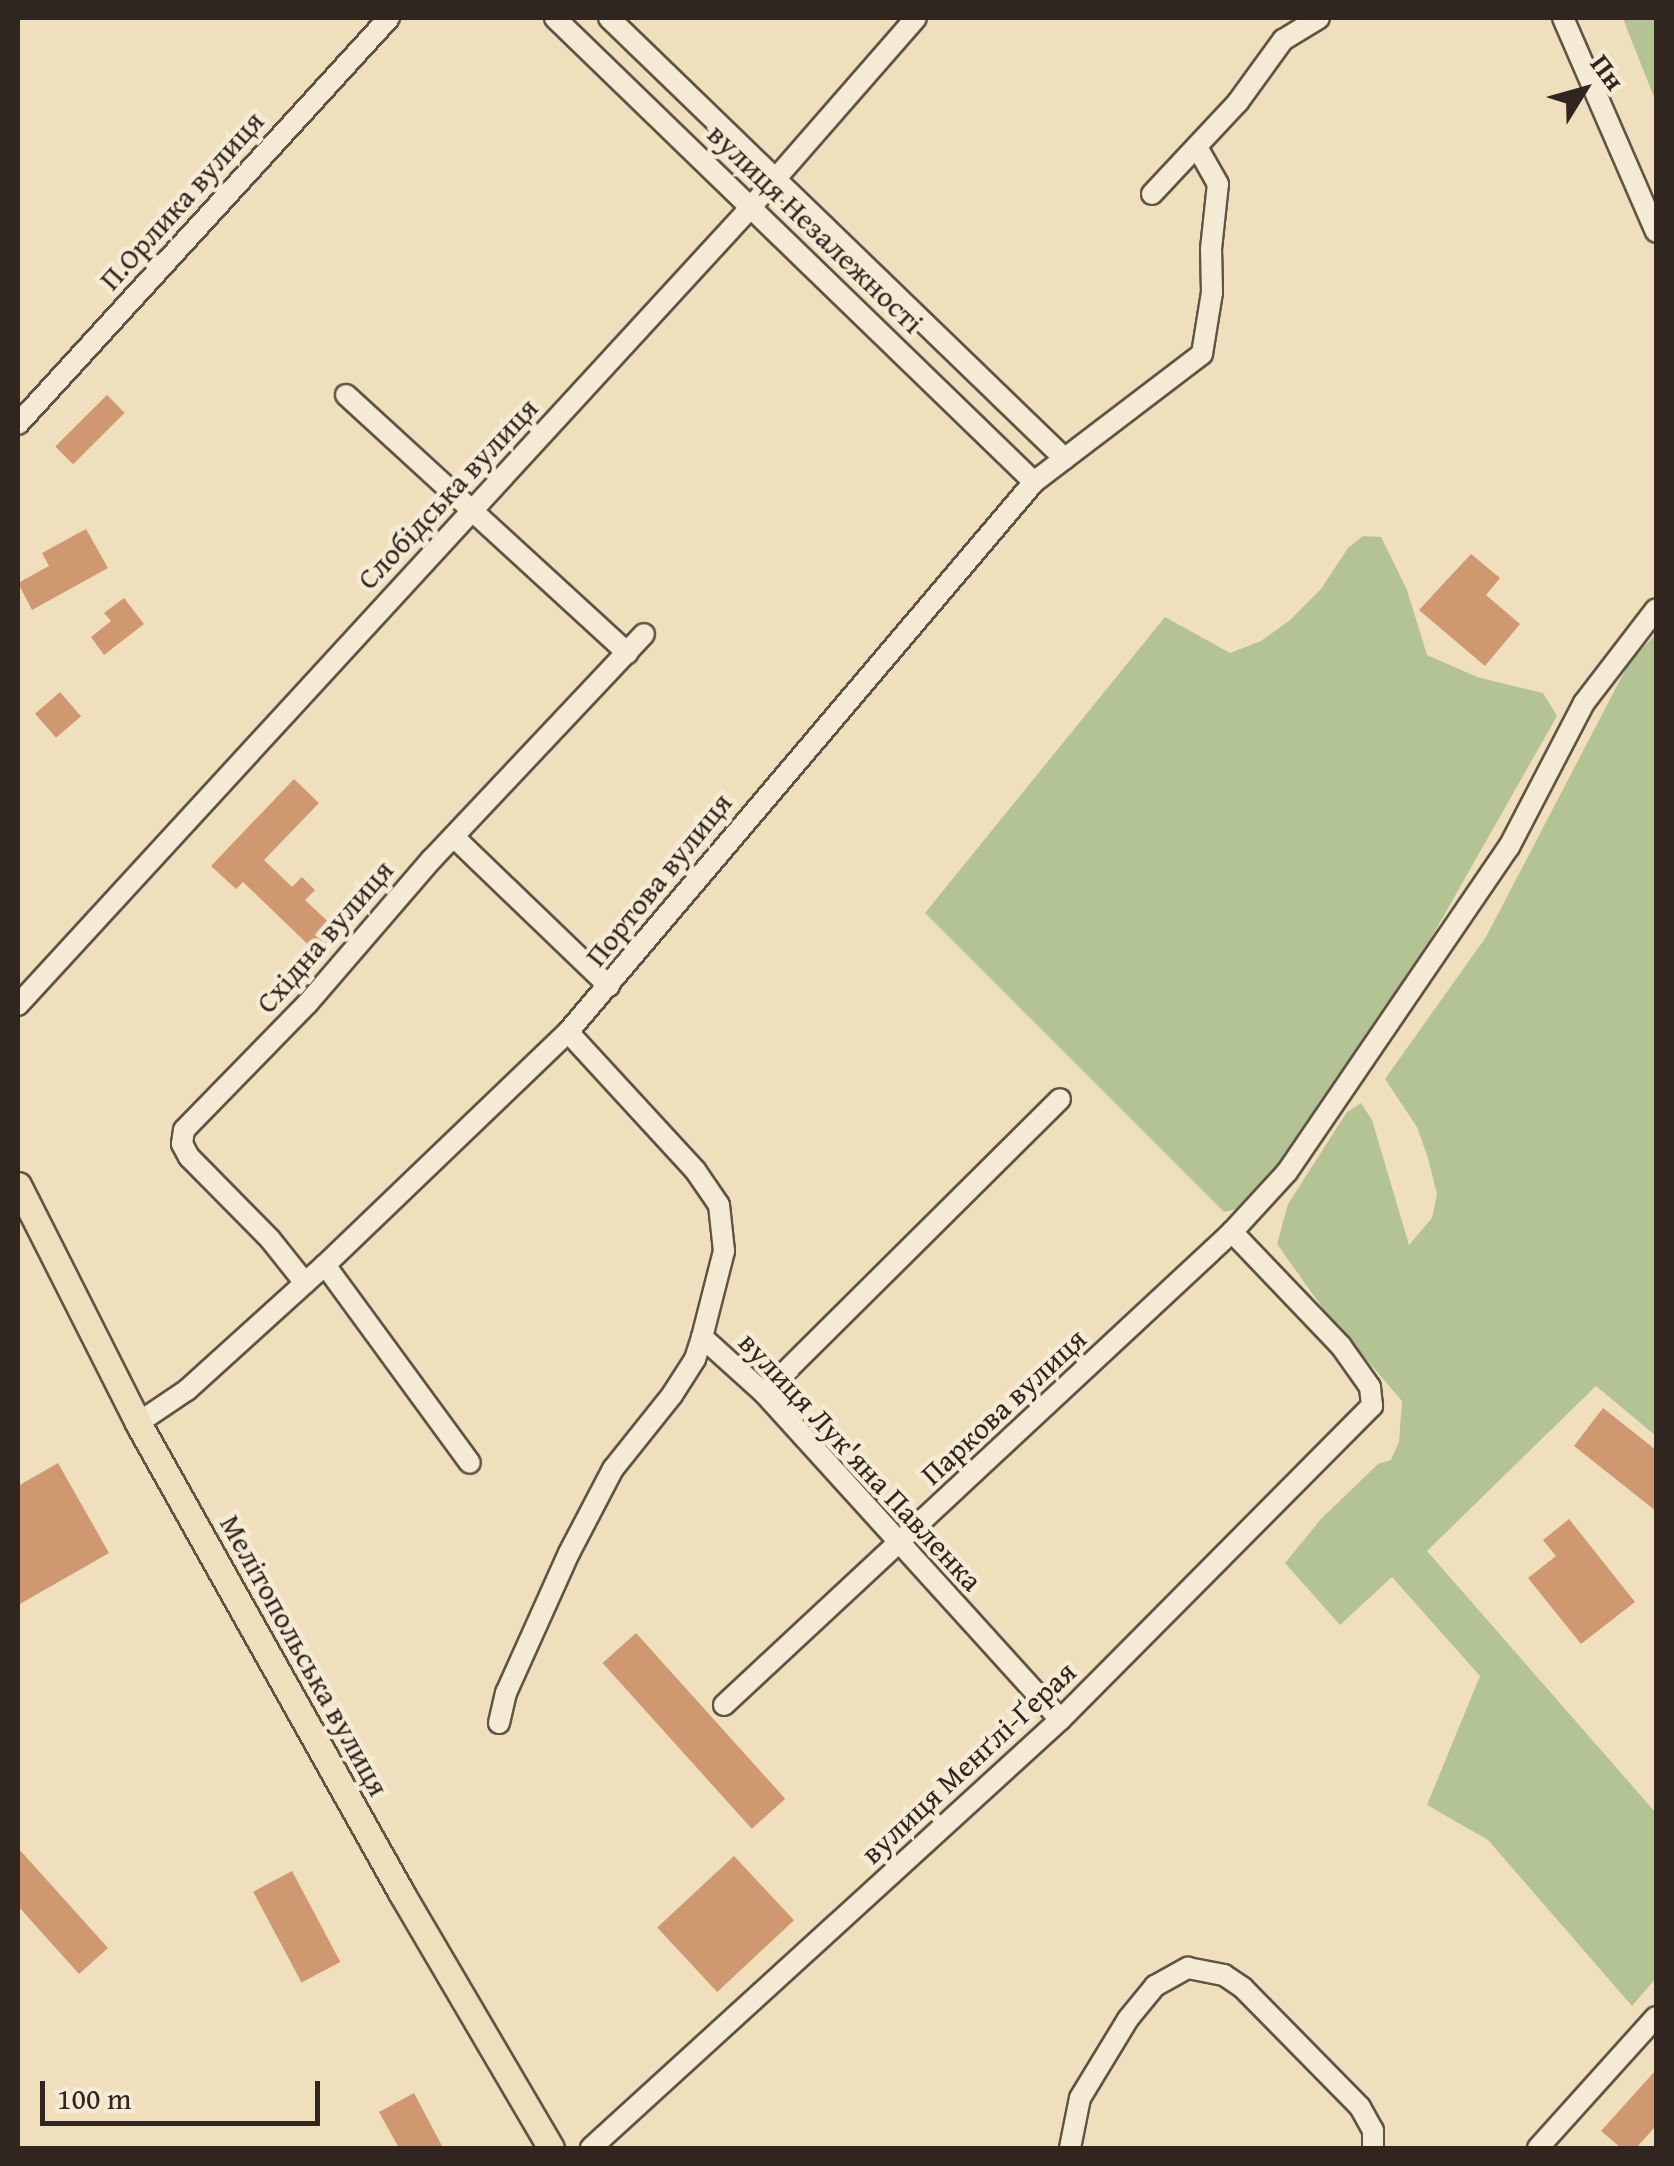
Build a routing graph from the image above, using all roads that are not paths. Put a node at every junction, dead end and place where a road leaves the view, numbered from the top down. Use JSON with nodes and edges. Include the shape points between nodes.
{"nodes":[{"id":1,"x":389,"y":18,"type":"edge"},
{"id":2,"x":555,"y":18,"type":"edge"},
{"id":3,"x":609,"y":18,"type":"edge"},
{"id":4,"x":916,"y":18,"type":"edge"},
{"id":5,"x":1319,"y":18,"type":"edge"},
{"id":6,"x":1563,"y":18,"type":"edge"},
{"id":7,"x":1197,"y":148,"type":"junction"},
{"id":8,"x":776,"y":179,"type":"junction"},
{"id":9,"x":1152,"y":194,"type":"dead end"},
{"id":10,"x":751,"y":207,"type":"junction"},
{"id":11,"x":1656,"y":232,"type":"edge"},
{"id":12,"x":346,"y":395,"type":"dead end"},
{"id":13,"x":18,"y":424,"type":"edge"},
{"id":14,"x":1065,"y":458,"type":"junction"},
{"id":15,"x":1034,"y":482,"type":"junction"},
{"id":16,"x":474,"y":508,"type":"junction"},
{"id":17,"x":1656,"y":609,"type":"edge"},
{"id":18,"x":644,"y":634,"type":"dead end"},
{"id":19,"x":628,"y":653,"type":"junction"},
{"id":20,"x":454,"y":836,"type":"junction"},
{"id":21,"x":609,"y":986,"type":"junction"},
{"id":22,"x":18,"y":1005,"type":"edge"},
{"id":23,"x":568,"y":1032,"type":"junction"},
{"id":24,"x":1060,"y":1099,"type":"dead end"},
{"id":25,"x":18,"y":1185,"type":"edge"},
{"id":26,"x":1232,"y":1232,"type":"junction"},
{"id":27,"x":325,"y":1265,"type":"junction"},
{"id":28,"x":306,"y":1282,"type":"junction"},
{"id":29,"x":702,"y":1337,"type":"junction"},
{"id":30,"x":764,"y":1393,"type":"junction"},
{"id":31,"x":138,"y":1422,"type":"junction"},
{"id":32,"x":470,"y":1463,"type":"dead end"},
{"id":33,"x":899,"y":1545,"type":"junction"},
{"id":34,"x":724,"y":1704,"type":"dead end"},
{"id":35,"x":1060,"y":1720,"type":"junction"},
{"id":36,"x":499,"y":1724,"type":"dead end"},
{"id":37,"x":1656,"y":2017,"type":"edge"},
{"id":38,"x":551,"y":2148,"type":"edge"},
{"id":39,"x":591,"y":2148,"type":"edge"},
{"id":40,"x":1070,"y":2148,"type":"edge"},
{"id":41,"x":1373,"y":2148,"type":"edge"},
{"id":42,"x":1538,"y":2148,"type":"edge"}],
"edges":[{"from":1,"to":13,"type":"street","name":"П.Орлика вулиця"},
{"from":2,"to":10,"type":"street","name":"вулиця Незалежності"},
{"from":3,"to":8,"type":"street","name":"вулиця Незалежності"},
{"from":4,"to":8,"type":"street","name":"Слобідська вулиця"},
{"from":5,"to":7,"type":"street","via":[[1283,40]]},
{"from":6,"to":11,"type":"street"},
{"from":7,"to":9,"type":"street"},
{"from":7,"to":14,"type":"street","name":"Портова вулиця","via":[[1218,184],[1202,354]]},
{"from":8,"to":10,"type":"street","name":"Слобідська вулиця"},
{"from":8,"to":14,"type":"street","name":"вулиця Незалежності"},
{"from":10,"to":15,"type":"street","name":"вулиця Незалежності"},
{"from":10,"to":16,"type":"street","name":"Слобідська вулиця"},
{"from":12,"to":16,"type":"street"},
{"from":14,"to":15,"type":"street","name":"Портова вулиця"},
{"from":15,"to":21,"type":"street","name":"Портова вулиця"},
{"from":16,"to":19,"type":"street"},
{"from":16,"to":22,"type":"street","name":"Слобідська вулиця"},
{"from":17,"to":26,"type":"street","name":"Паркова вулиця","via":[[1584,703],[1510,847],[1347,1089],[1287,1172]]},
{"from":18,"to":19,"type":"street","name":"Східна вулиця"},
{"from":19,"to":20,"type":"street","name":"Східна вулиця"},
{"from":20,"to":21,"type":"street"},
{"from":20,"to":28,"type":"street","name":"Східна вулиця","via":[[308,1003],[184,1130],[189,1158]]},
{"from":21,"to":23,"type":"street","name":"Портова вулиця"},
{"from":23,"to":27,"type":"street","name":"Портова вулиця"},
{"from":23,"to":29,"type":"street","name":"вулиця Лук'яна Павленка","via":[[719,1206],[724,1251]]},
{"from":24,"to":30,"type":"street"},
{"from":25,"to":31,"type":"main road","name":"Мелітопольська вулиця"},
{"from":26,"to":33,"type":"street","name":"Паркова вулиця"},
{"from":26,"to":35,"type":"street","name":"вулиця Менґлі-Ґерая","via":[[1342,1346],[1370,1387],[1372,1406]]},
{"from":27,"to":28,"type":"street","name":"Портова вулиця"},
{"from":27,"to":32,"type":"street"},
{"from":28,"to":31,"type":"street","name":"Портова вулиця","via":[[186,1390]]},
{"from":29,"to":30,"type":"street","name":"вулиця Лук'яна Павленка"},
{"from":29,"to":36,"type":"street","via":[[695,1359],[613,1468],[586,1519],[506,1692]]},
{"from":30,"to":33,"type":"street","name":"вулиця Лук'яна Павленка"},
{"from":31,"to":38,"type":"main road","name":"Мелітопольська вулиця"},
{"from":33,"to":34,"type":"street","name":"Паркова вулиця"},
{"from":33,"to":35,"type":"street","name":"вулиця Лук'яна Павленка"},
{"from":35,"to":39,"type":"street","name":"вулиця Менґлі-Ґерая"},
{"from":37,"to":42,"type":"street"},
{"from":40,"to":41,"type":"street","via":[[1080,2098],[1128,2019],[1155,1986],[1188,1968],[1224,1975],[1242,1988],[1360,2107],[1373,2130]]}]}
